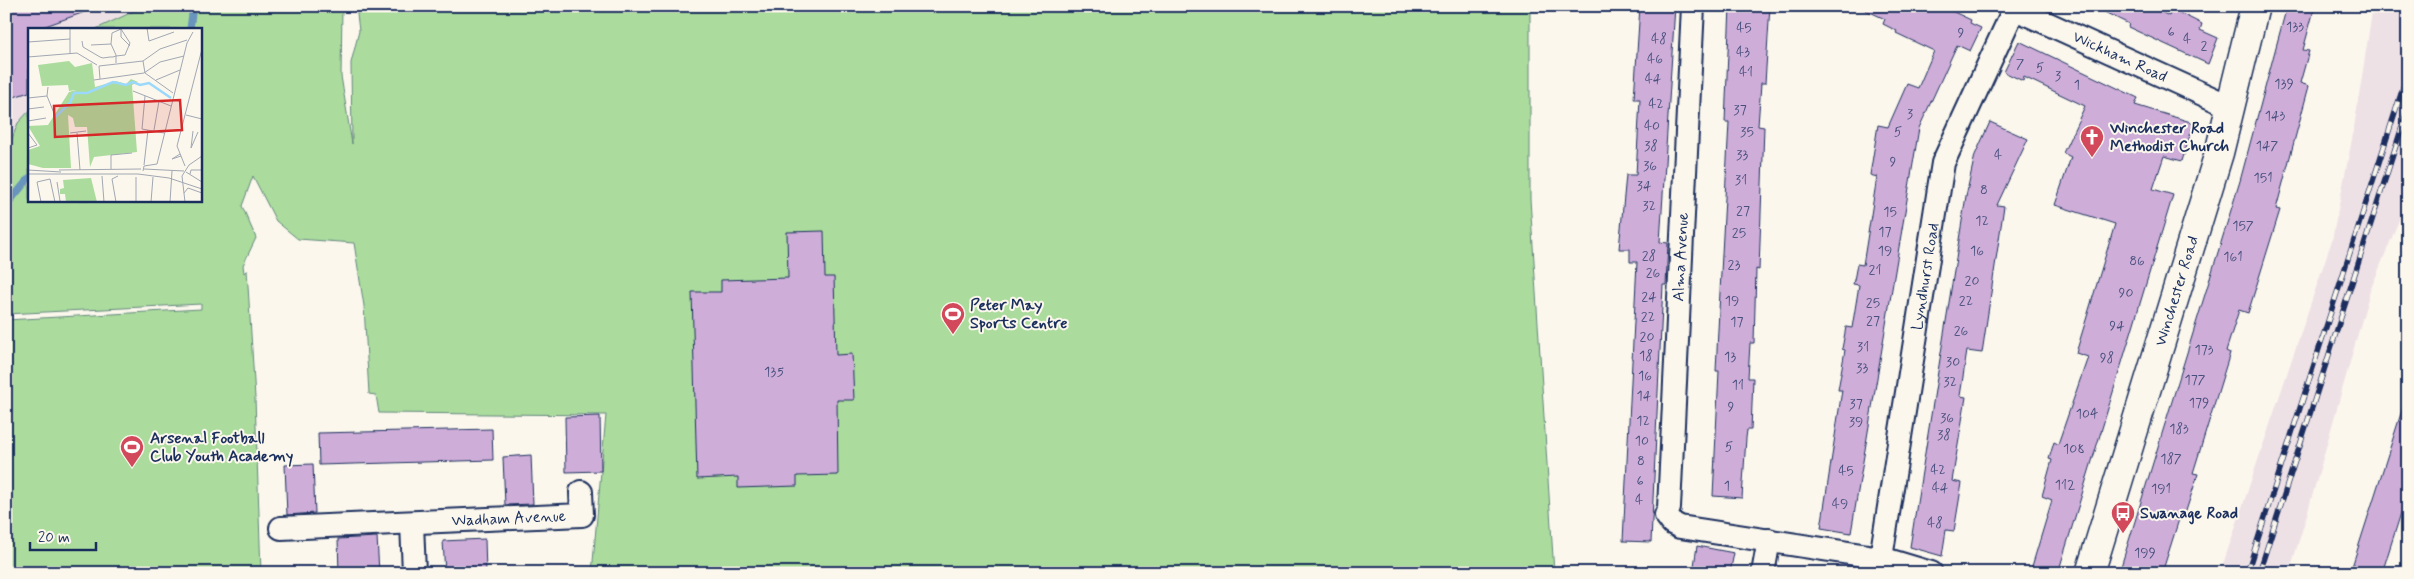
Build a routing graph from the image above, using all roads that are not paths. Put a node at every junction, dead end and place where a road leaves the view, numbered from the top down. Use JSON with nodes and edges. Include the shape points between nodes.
{"nodes":[{"id":1,"x":1694,"y":6,"type":"edge"},
{"id":2,"x":2255,"y":6,"type":"edge"},
{"id":3,"x":2011,"y":7,"type":"edge"},
{"id":4,"x":2231,"y":107,"type":"junction"},
{"id":5,"x":581,"y":492,"type":"dead end"},
{"id":6,"x":412,"y":522,"type":"junction"},
{"id":7,"x":281,"y":528,"type":"dead end"},
{"id":8,"x":1770,"y":540,"type":"junction"},
{"id":9,"x":1881,"y":558,"type":"junction"},
{"id":10,"x":414,"y":573,"type":"edge"},
{"id":11,"x":1763,"y":573,"type":"edge"},
{"id":12,"x":1931,"y":573,"type":"edge"},
{"id":13,"x":2090,"y":573,"type":"edge"}],
"edges":[{"from":1,"to":8,"type":"street","name":"Alma Avenue","via":[[1669,508],[1666,515],[1680,527]]},
{"from":2,"to":4,"type":"main road","name":"Winchester Road"},
{"from":3,"to":4,"type":"street","name":"Wickham Road"},
{"from":3,"to":9,"type":"street","name":"Lyndhurst Road","via":[[1943,163]]},
{"from":4,"to":13,"type":"main road","name":"Winchester Road"},
{"from":5,"to":6,"type":"street","name":"Wadham Avenue","via":[[582,515]]},
{"from":6,"to":7,"type":"street","name":"Wadham Avenue"},
{"from":6,"to":10,"type":"street"},
{"from":8,"to":9,"type":"street"},
{"from":8,"to":11,"type":"street"},
{"from":9,"to":12,"type":"street"}]}
